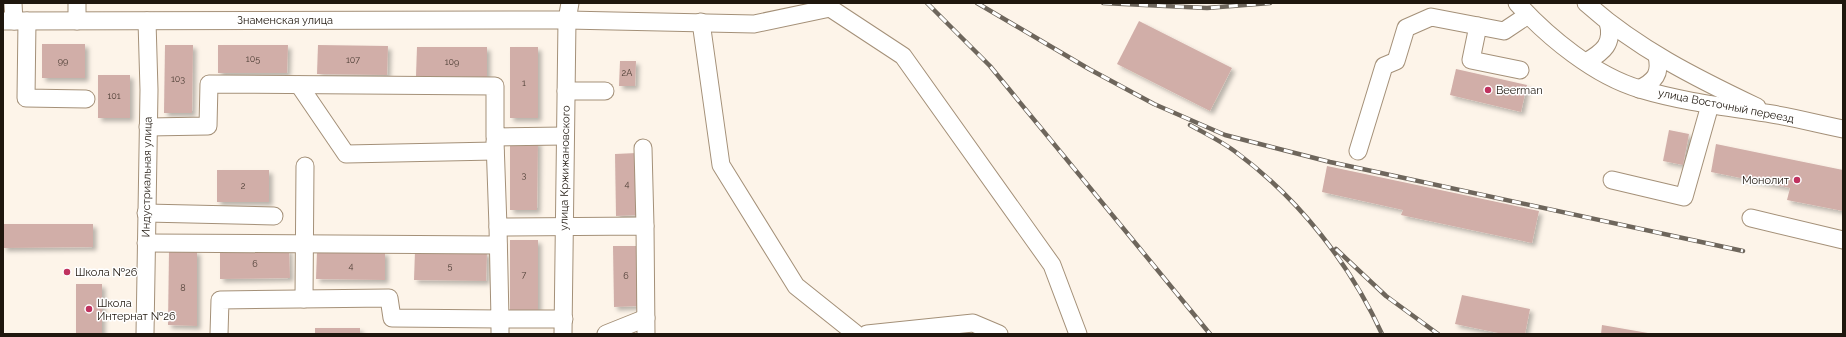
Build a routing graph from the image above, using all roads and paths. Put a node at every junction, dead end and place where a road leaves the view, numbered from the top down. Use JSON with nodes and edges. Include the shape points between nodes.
{"nodes":[{"id":1,"x":13,"y":3,"type":"edge"},
{"id":2,"x":77,"y":3,"type":"edge"},
{"id":3,"x":570,"y":3,"type":"edge"},
{"id":4,"x":1586,"y":3,"type":"edge"},
{"id":5,"x":1522,"y":9,"type":"edge"},
{"id":6,"x":567,"y":20,"type":"junction"},
{"id":7,"x":14,"y":21,"type":"edge"},
{"id":8,"x":76,"y":21,"type":"junction"},
{"id":9,"x":148,"y":21,"type":"junction"},
{"id":10,"x":702,"y":22,"type":"junction"},
{"id":11,"x":1608,"y":22,"type":"junction"},
{"id":12,"x":1478,"y":26,"type":"junction"},
{"id":13,"x":1657,"y":56,"type":"junction"},
{"id":14,"x":1586,"y":62,"type":"junction"},
{"id":15,"x":1520,"y":70,"type":"dead end"},
{"id":16,"x":299,"y":85,"type":"junction"},
{"id":17,"x":1639,"y":89,"type":"junction"},
{"id":18,"x":566,"y":91,"type":"junction"},
{"id":19,"x":605,"y":91,"type":"dead end"},
{"id":20,"x":86,"y":98,"type":"dead end"},
{"id":21,"x":1710,"y":105,"type":"junction"},
{"id":22,"x":1773,"y":114,"type":"junction"},
{"id":23,"x":148,"y":127,"type":"junction"},
{"id":24,"x":1843,"y":129,"type":"edge"},
{"id":25,"x":566,"y":136,"type":"junction"},
{"id":26,"x":495,"y":144,"type":"junction"},
{"id":27,"x":643,"y":148,"type":"dead end"},
{"id":28,"x":1358,"y":151,"type":"dead end"},
{"id":29,"x":305,"y":166,"type":"dead end"},
{"id":30,"x":1612,"y":180,"type":"dead end"},
{"id":31,"x":146,"y":214,"type":"junction"},
{"id":32,"x":274,"y":216,"type":"dead end"},
{"id":33,"x":1751,"y":218,"type":"dead end"},
{"id":34,"x":564,"y":226,"type":"junction"},
{"id":35,"x":645,"y":226,"type":"junction"},
{"id":36,"x":498,"y":227,"type":"junction"},
{"id":37,"x":1843,"y":240,"type":"edge"},
{"id":38,"x":146,"y":243,"type":"junction"},
{"id":39,"x":304,"y":244,"type":"junction"},
{"id":40,"x":498,"y":245,"type":"junction"},
{"id":41,"x":304,"y":299,"type":"junction"},
{"id":42,"x":646,"y":326,"type":"edge"},
{"id":43,"x":500,"y":327,"type":"edge"},
{"id":44,"x":564,"y":327,"type":"edge"},
{"id":45,"x":145,"y":334,"type":"edge"},
{"id":46,"x":219,"y":334,"type":"edge"},
{"id":47,"x":606,"y":334,"type":"edge"},
{"id":48,"x":856,"y":334,"type":"edge"},
{"id":49,"x":867,"y":334,"type":"edge"},
{"id":50,"x":999,"y":334,"type":"edge"},
{"id":51,"x":1078,"y":334,"type":"edge"}],
"edges":[{"from":1,"to":7,"type":"street"},
{"from":2,"to":8,"type":"street"},
{"from":3,"to":6,"type":"street","name":"улица Кржижановского"},
{"from":4,"to":11,"type":"street"},
{"from":5,"to":12,"type":"street","via":[[1504,32]]},
{"from":5,"to":14,"type":"street","name":"улица Восточный переезд","via":[[1552,37]]},
{"from":6,"to":9,"type":"street","name":"Знаменская улица"},
{"from":6,"to":10,"type":"street","name":"Знаменская улица"},
{"from":6,"to":18,"type":"street","name":"улица Кржижановского"},
{"from":7,"to":8,"type":"street","name":"Знаменская улица"},
{"from":7,"to":20,"type":"street","via":[[26,98]]},
{"from":8,"to":9,"type":"street","name":"Знаменская улица"},
{"from":9,"to":23,"type":"street","name":"Индустриальная улица"},
{"from":10,"to":48,"type":"street","via":[[721,165],[796,286]]},
{"from":10,"to":51,"type":"street","name":"Знаменская улица","via":[[754,24],[830,8],[903,56],[1052,265]]},
{"from":11,"to":13,"type":"street"},
{"from":11,"to":14,"type":"street","via":[[1608,44],[1600,54]]},
{"from":12,"to":15,"type":"street","via":[[1471,60]]},
{"from":12,"to":28,"type":"street","via":[[1431,17],[1406,28],[1396,61],[1384,66]]},
{"from":13,"to":17,"type":"street","via":[[1660,67],[1656,76],[1649,84]]},
{"from":13,"to":22,"type":"street"},
{"from":14,"to":17,"type":"street","name":"улица Восточный переезд"},
{"from":16,"to":23,"type":"street","via":[[209,84],[208,126]]},
{"from":16,"to":26,"type":"street","via":[[346,154]]},
{"from":16,"to":26,"type":"street","via":[[495,86]]},
{"from":17,"to":21,"type":"street","name":"улица Восточный переезд"},
{"from":18,"to":19,"type":"street"},
{"from":18,"to":25,"type":"street","name":"улица Кржижановского"},
{"from":21,"to":22,"type":"street","name":"улица Восточный переезд"},
{"from":21,"to":30,"type":"street","via":[[1684,197]]},
{"from":22,"to":24,"type":"street","name":"улица Восточный переезд"},
{"from":23,"to":31,"type":"street","name":"Индустриальная улица"},
{"from":25,"to":26,"type":"street"},
{"from":25,"to":34,"type":"street","name":"улица Кржижановского"},
{"from":26,"to":36,"type":"street"},
{"from":27,"to":35,"type":"street"},
{"from":29,"to":39,"type":"street"},
{"from":31,"to":32,"type":"street"},
{"from":31,"to":38,"type":"street","name":"Индустриальная улица"},
{"from":33,"to":37,"type":"street"},
{"from":34,"to":35,"type":"street"},
{"from":34,"to":36,"type":"street"},
{"from":34,"to":44,"type":"street","name":"улица Кржижановского"},
{"from":35,"to":42,"type":"street"},
{"from":36,"to":40,"type":"street"},
{"from":38,"to":39,"type":"street"},
{"from":38,"to":45,"type":"street","name":"Индустриальная улица"},
{"from":39,"to":40,"type":"street"},
{"from":39,"to":41,"type":"street"},
{"from":40,"to":43,"type":"street"},
{"from":41,"to":43,"type":"street","via":[[389,298],[392,318]]},
{"from":41,"to":46,"type":"street","via":[[220,300]]},
{"from":42,"to":47,"type":"street"},
{"from":43,"to":44,"type":"street"},
{"from":49,"to":50,"type":"street","via":[[973,323]]}]}
